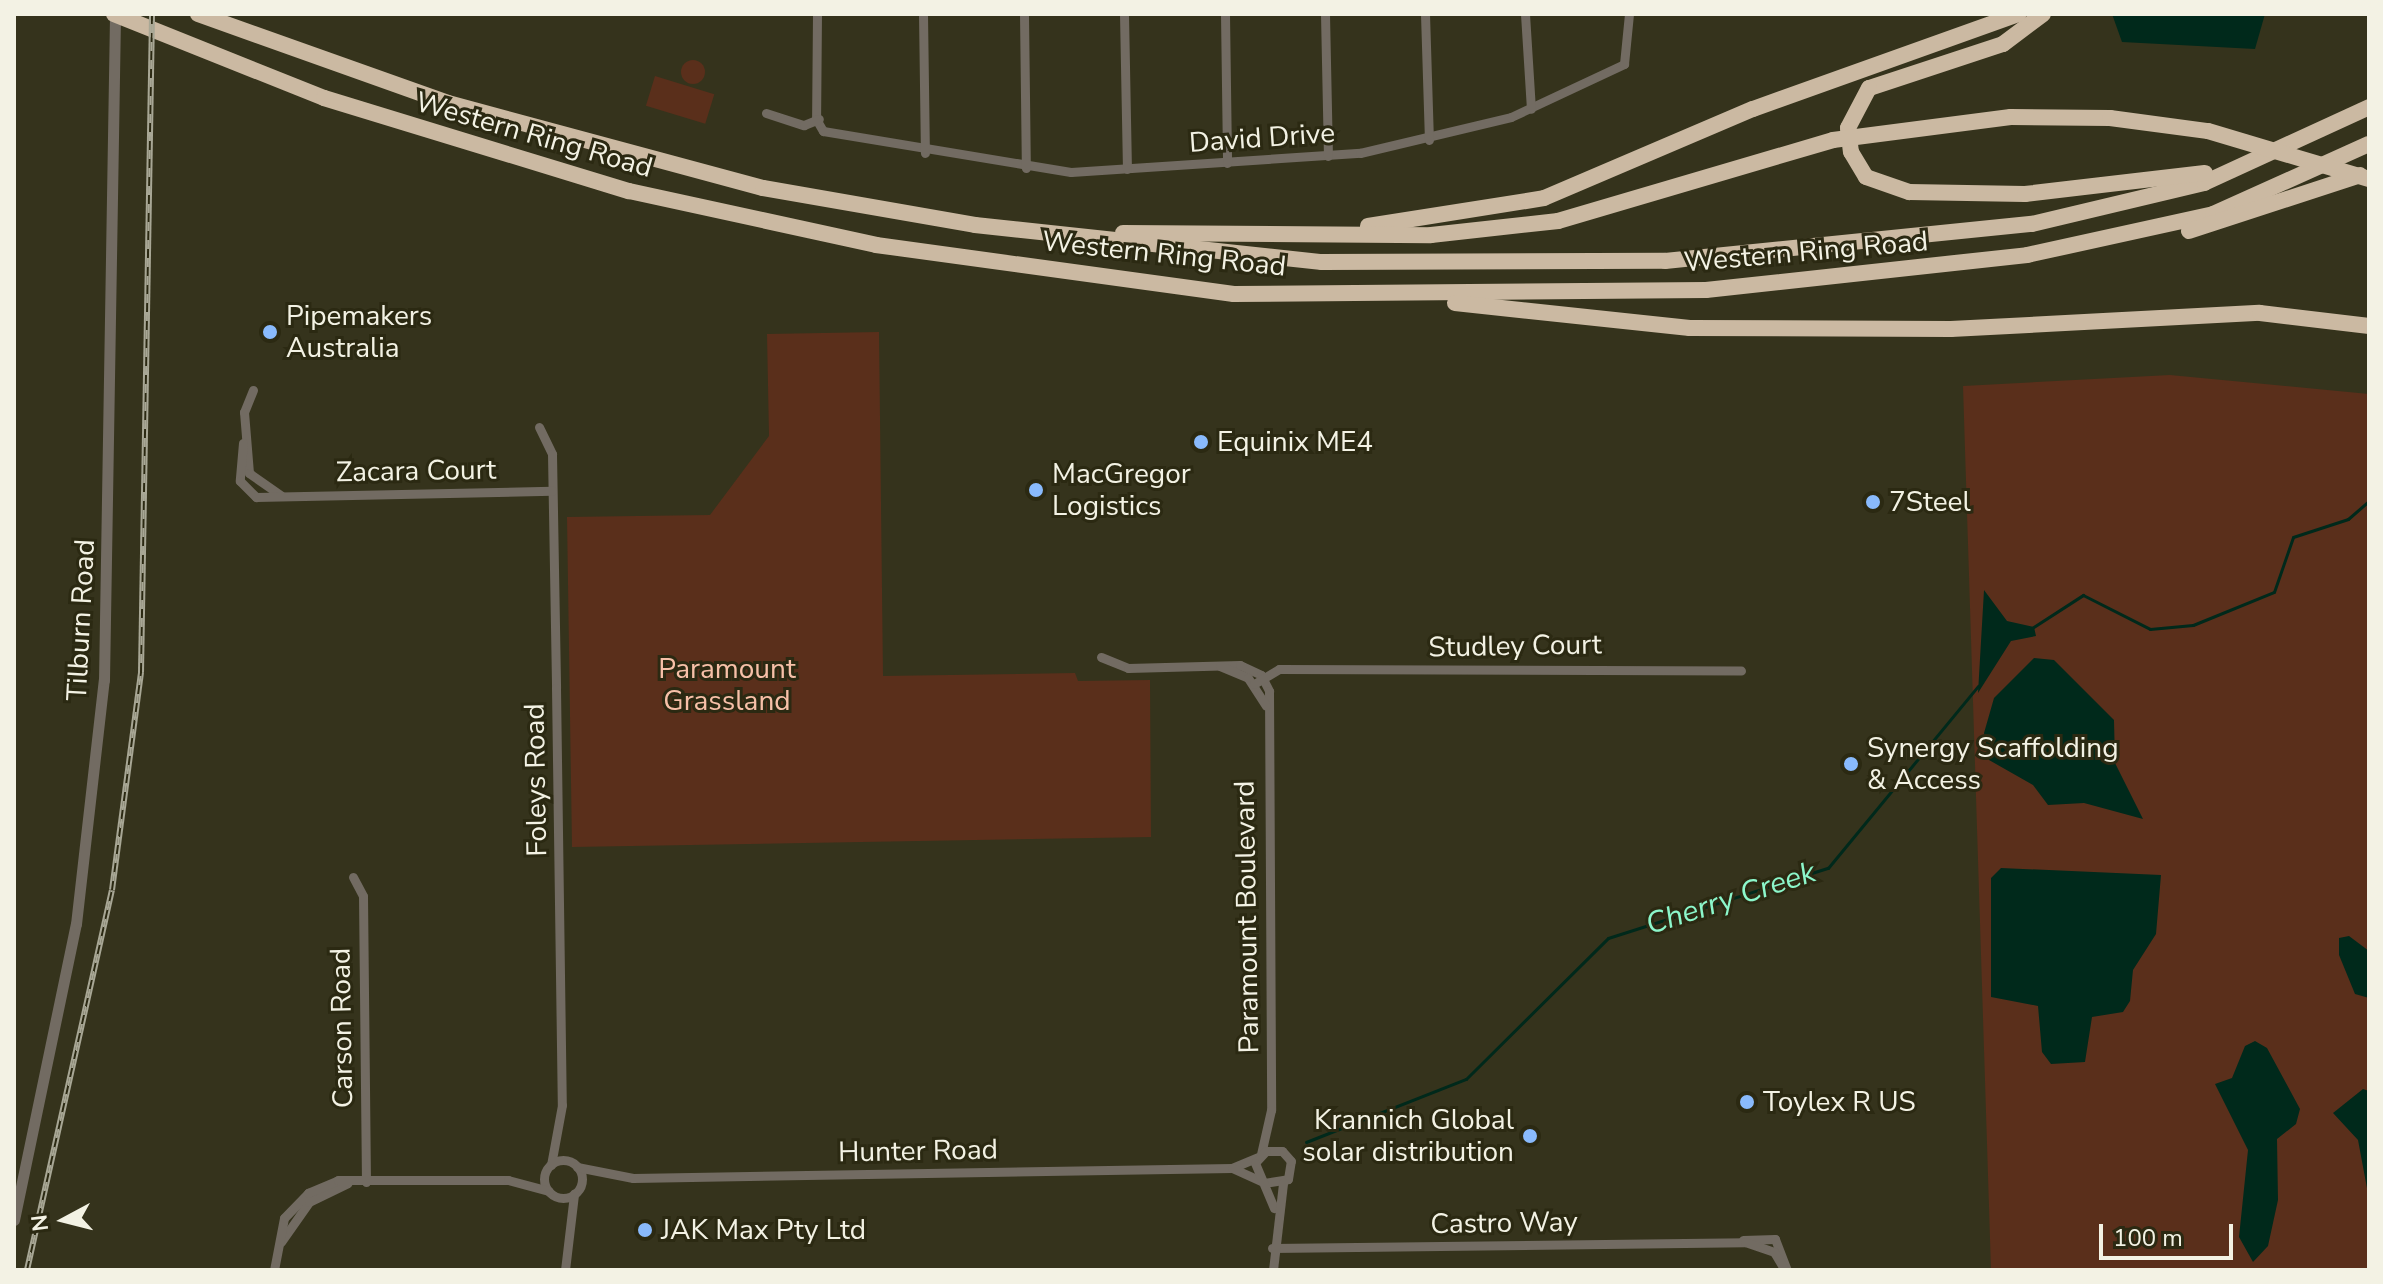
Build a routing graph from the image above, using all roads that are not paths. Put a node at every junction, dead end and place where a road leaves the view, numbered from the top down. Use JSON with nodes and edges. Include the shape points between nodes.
{"nodes":[{"id":1,"x":114,"y":14,"type":"edge"},
{"id":2,"x":198,"y":14,"type":"edge"},
{"id":3,"x":817,"y":14,"type":"edge"},
{"id":4,"x":923,"y":14,"type":"edge"},
{"id":5,"x":1024,"y":14,"type":"edge"},
{"id":6,"x":1124,"y":14,"type":"edge"},
{"id":7,"x":1225,"y":14,"type":"edge"},
{"id":8,"x":1325,"y":14,"type":"edge"},
{"id":9,"x":1425,"y":14,"type":"edge"},
{"id":10,"x":1525,"y":14,"type":"edge"},
{"id":11,"x":1629,"y":14,"type":"edge"},
{"id":12,"x":2004,"y":14,"type":"edge"},
{"id":13,"x":2019,"y":14,"type":"edge"},
{"id":14,"x":2043,"y":14,"type":"edge"},
{"id":15,"x":1950,"y":41,"type":"junction"},
{"id":16,"x":2369,"y":107,"type":"edge"},
{"id":17,"x":1531,"y":109,"type":"junction"},
{"id":18,"x":766,"y":113,"type":"dead end"},
{"id":19,"x":818,"y":118,"type":"junction"},
{"id":20,"x":1429,"y":140,"type":"junction"},
{"id":21,"x":2369,"y":144,"type":"edge"},
{"id":22,"x":2260,"y":150,"type":"junction"},
{"id":23,"x":925,"y":153,"type":"junction"},
{"id":24,"x":1328,"y":156,"type":"junction"},
{"id":25,"x":1227,"y":163,"type":"junction"},
{"id":26,"x":1026,"y":168,"type":"junction"},
{"id":27,"x":1127,"y":169,"type":"junction"},
{"id":28,"x":2369,"y":171,"type":"edge"},
{"id":29,"x":2369,"y":179,"type":"edge"},
{"id":30,"x":1078,"y":232,"type":"junction"},
{"id":31,"x":1340,"y":235,"type":"junction"},
{"id":32,"x":2102,"y":244,"type":"junction"},
{"id":33,"x":1426,"y":297,"type":"junction"},
{"id":34,"x":2369,"y":326,"type":"edge"},
{"id":35,"x":253,"y":390,"type":"dead end"},
{"id":36,"x":539,"y":427,"type":"dead end"},
{"id":37,"x":552,"y":491,"type":"junction"},
{"id":38,"x":1101,"y":657,"type":"dead end"},
{"id":39,"x":1741,"y":671,"type":"dead end"},
{"id":40,"x":1261,"y":680,"type":"junction"},
{"id":41,"x":353,"y":877,"type":"dead end"},
{"id":42,"x":1270,"y":1127,"type":"junction"},
{"id":43,"x":560,"y":1137,"type":"junction"},
{"id":44,"x":1282,"y":1151,"type":"junction"},
{"id":45,"x":1259,"y":1156,"type":"junction"},
{"id":46,"x":574,"y":1164,"type":"junction"},
{"id":47,"x":549,"y":1167,"type":"junction"},
{"id":48,"x":1232,"y":1168,"type":"junction"},
{"id":49,"x":604,"y":1175,"type":"junction"},
{"id":50,"x":522,"y":1181,"type":"junction"},
{"id":51,"x":366,"y":1182,"type":"junction"},
{"id":52,"x":1263,"y":1182,"type":"junction"},
{"id":53,"x":1283,"y":1183,"type":"junction"},
{"id":54,"x":577,"y":1192,"type":"junction"},
{"id":55,"x":551,"y":1193,"type":"junction"},
{"id":56,"x":1274,"y":1208,"type":"junction"},
{"id":57,"x":14,"y":1220,"type":"edge"},
{"id":58,"x":565,"y":1220,"type":"junction"},
{"id":59,"x":1272,"y":1248,"type":"junction"},
{"id":60,"x":274,"y":1270,"type":"edge"},
{"id":61,"x":565,"y":1270,"type":"edge"},
{"id":62,"x":1273,"y":1270,"type":"edge"},
{"id":63,"x":1786,"y":1270,"type":"edge"}],
"edges":[{"from":1,"to":33,"type":"highway","name":"Western Ring Road","via":[[453,141],[802,230],[1234,294]]},
{"from":1,"to":57,"type":"street","name":"Tilburn Road","via":[[104,680],[76,924]]},
{"from":2,"to":30,"type":"highway","name":"Western Ring Road","via":[[381,82],[635,158],[872,209]]},
{"from":3,"to":19,"type":"street"},
{"from":4,"to":23,"type":"street"},
{"from":5,"to":26,"type":"street"},
{"from":6,"to":27,"type":"street"},
{"from":7,"to":25,"type":"street"},
{"from":8,"to":24,"type":"street"},
{"from":9,"to":20,"type":"street"},
{"from":10,"to":17,"type":"street"},
{"from":11,"to":17,"type":"street","name":"David Drive","via":[[1624,64]]},
{"from":12,"to":15,"type":"highway"},
{"from":13,"to":15,"type":"highway"},
{"from":14,"to":22,"type":"highway","via":[[2003,44],[1869,88],[1848,128],[1866,177],[1909,192],[2065,192],[2190,176]]},
{"from":15,"to":31,"type":"highway","via":[[1753,109],[1544,198]]},
{"from":16,"to":22,"type":"highway","name":"Western Ring Road"},
{"from":17,"to":20,"type":"street","name":"David Drive"},
{"from":18,"to":19,"type":"street","via":[[797,122]]},
{"from":19,"to":23,"type":"street","name":"David Drive","via":[[840,134]]},
{"from":20,"to":24,"type":"street","name":"David Drive"},
{"from":21,"to":32,"type":"highway","name":"Western Ring Road","via":[[2252,199]]},
{"from":22,"to":29,"type":"highway"},
{"from":22,"to":30,"type":"highway","name":"Western Ring Road","via":[[2144,201],[2032,224],[1681,260],[1335,263]]},
{"from":22,"to":31,"type":"highway","via":[[2077,117],[1978,119],[1807,147],[1558,221]]},
{"from":23,"to":26,"type":"street","name":"David Drive"},
{"from":24,"to":25,"type":"street","name":"David Drive"},
{"from":25,"to":27,"type":"street","name":"David Drive"},
{"from":26,"to":27,"type":"street","name":"David Drive"},
{"from":28,"to":32,"type":"highway","via":[[2217,225]]},
{"from":30,"to":31,"type":"highway"},
{"from":32,"to":33,"type":"highway","name":"Western Ring Road","via":[[1720,289]]},
{"from":33,"to":34,"type":"highway","via":[[1500,313],[1690,328],[1951,329],[2260,313]]},
{"from":35,"to":37,"type":"street","name":"Zacara Court","via":[[243,443],[255,483],[281,495]]},
{"from":36,"to":37,"type":"street","name":"Foleys Road","via":[[551,442]]},
{"from":37,"to":43,"type":"street","name":"Foleys Road"},
{"from":38,"to":40,"type":"street","via":[[1128,668],[1219,666]]},
{"from":39,"to":40,"type":"street","name":"Studley Court","via":[[1289,671]]},
{"from":40,"to":42,"type":"street","name":"Paramount Boulevard","via":[[1266,706]]},
{"from":41,"to":51,"type":"street","name":"Carson Road","via":[[363,896]]},
{"from":42,"to":44,"type":"street","name":"Paramount Boulevard"},
{"from":42,"to":45,"type":"street","name":"Paramount Boulevard"},
{"from":43,"to":46,"type":"street","name":"Foleys Road"},
{"from":43,"to":47,"type":"street","name":"Foleys Road"},
{"from":44,"to":45,"type":"street","name":"Hunter Road"},
{"from":44,"to":53,"type":"street","via":[[1292,1167]]},
{"from":45,"to":48,"type":"street","name":"Hunter Road"},
{"from":45,"to":52,"type":"street"},
{"from":46,"to":47,"type":"street"},
{"from":46,"to":49,"type":"street","name":"Hunter Road"},
{"from":46,"to":54,"type":"street","name":"Foleys Road"},
{"from":47,"to":50,"type":"street"},
{"from":47,"to":55,"type":"street"},
{"from":48,"to":49,"type":"street","name":"Hunter Road"},
{"from":48,"to":52,"type":"street","name":"Hunter Road"},
{"from":49,"to":54,"type":"street","name":"Hunter Road"},
{"from":50,"to":51,"type":"street"},
{"from":50,"to":55,"type":"street"},
{"from":51,"to":60,"type":"street","via":[[348,1183],[309,1202],[279,1246]]},
{"from":52,"to":53,"type":"street"},
{"from":52,"to":56,"type":"street"},
{"from":53,"to":56,"type":"street"},
{"from":54,"to":55,"type":"street"},
{"from":54,"to":58,"type":"street"},
{"from":55,"to":58,"type":"street"},
{"from":56,"to":59,"type":"street"},
{"from":58,"to":61,"type":"street"},
{"from":59,"to":62,"type":"street"},
{"from":59,"to":63,"type":"street","name":"Castro Way","via":[[1736,1242],[1767,1248]]}]}
